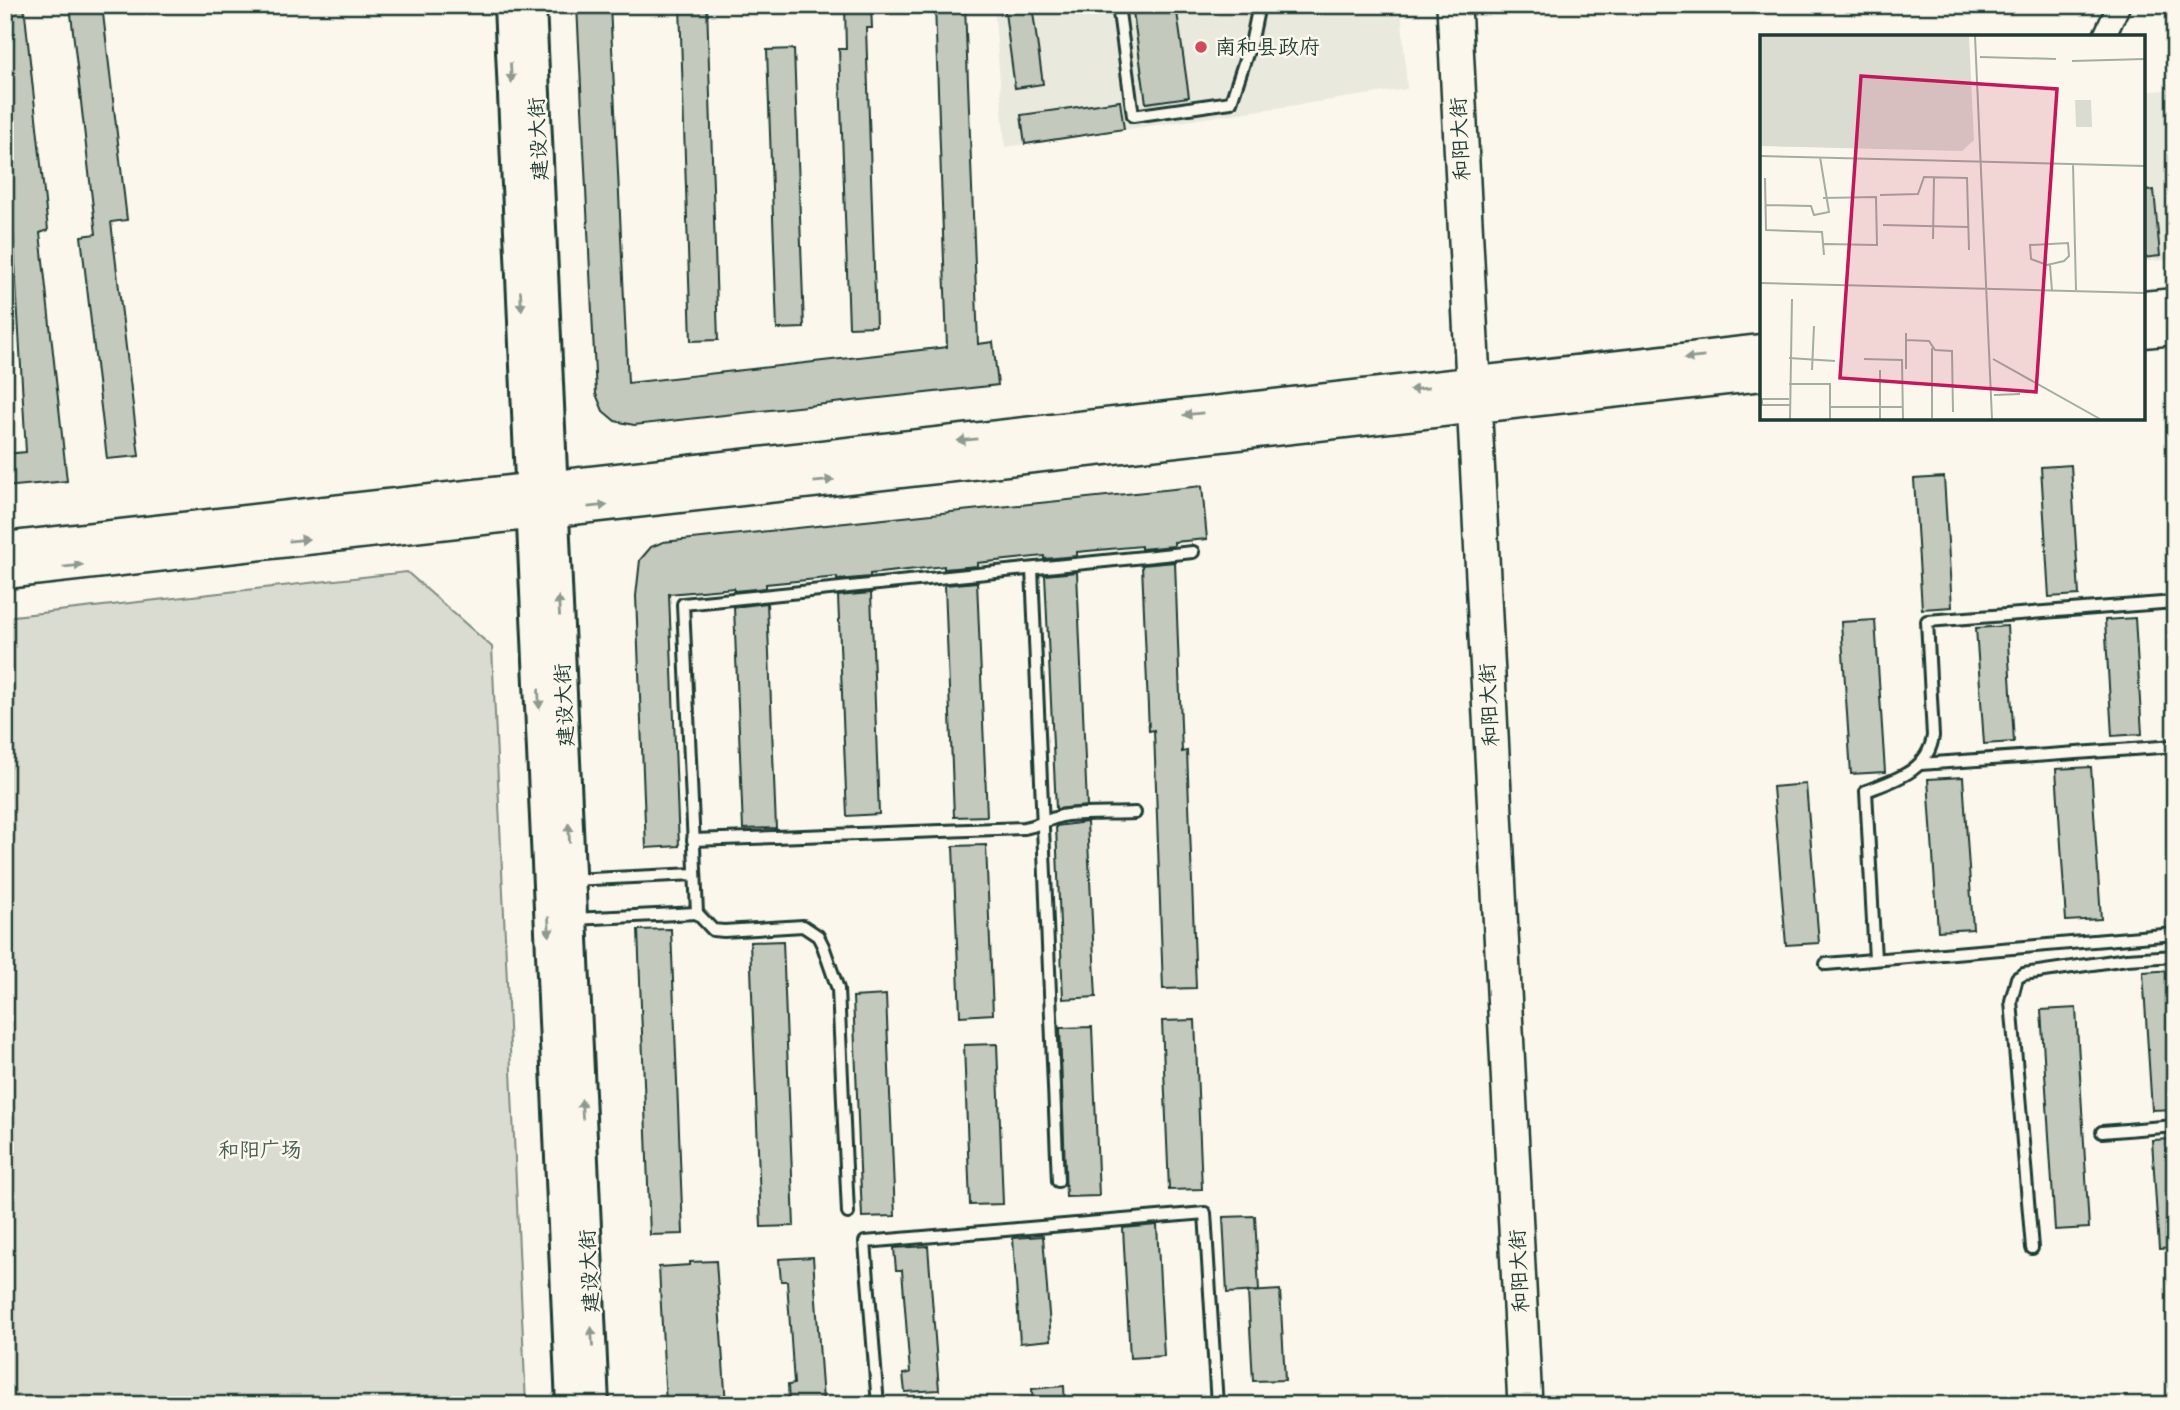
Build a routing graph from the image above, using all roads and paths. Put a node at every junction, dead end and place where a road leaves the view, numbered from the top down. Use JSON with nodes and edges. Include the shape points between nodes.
{"nodes":[{"id":1,"x":508,"y":5,"type":"edge"},
{"id":2,"x":533,"y":5,"type":"edge"},
{"id":3,"x":1118,"y":5,"type":"edge"},
{"id":4,"x":1259,"y":5,"type":"edge"},
{"id":5,"x":1438,"y":5,"type":"edge"},
{"id":6,"x":1454,"y":5,"type":"edge"},
{"id":7,"x":2119,"y":5,"type":"edge"},
{"id":8,"x":2105,"y":35,"type":"edge"},
{"id":9,"x":2175,"y":304,"type":"edge"},
{"id":10,"x":2145,"y":307,"type":"edge"},
{"id":11,"x":2175,"y":329,"type":"edge"},
{"id":12,"x":2145,"y":332,"type":"edge"},
{"id":13,"x":1760,"y":350,"type":"edge"},
{"id":14,"x":1760,"y":375,"type":"edge"},
{"id":15,"x":1465,"y":396,"type":"junction"},
{"id":16,"x":542,"y":500,"type":"junction"},
{"id":17,"x":5,"y":548,"type":"edge"},
{"id":18,"x":1194,"y":552,"type":"dead end"},
{"id":19,"x":1032,"y":569,"type":"junction"},
{"id":20,"x":5,"y":573,"type":"edge"},
{"id":21,"x":2175,"y":602,"type":"edge"},
{"id":22,"x":2175,"y":746,"type":"edge"},
{"id":23,"x":1920,"y":764,"type":"junction"},
{"id":24,"x":1135,"y":813,"type":"dead end"},
{"id":25,"x":1043,"y":824,"type":"junction"},
{"id":26,"x":693,"y":839,"type":"junction"},
{"id":27,"x":695,"y":874,"type":"junction"},
{"id":28,"x":571,"y":880,"type":"junction"},
{"id":29,"x":697,"y":913,"type":"junction"},
{"id":30,"x":573,"y":919,"type":"junction"},
{"id":31,"x":2175,"y":934,"type":"edge"},
{"id":32,"x":2175,"y":956,"type":"edge"},
{"id":33,"x":1875,"y":960,"type":"junction"},
{"id":34,"x":1826,"y":964,"type":"dead end"},
{"id":35,"x":2175,"y":1126,"type":"edge"},
{"id":36,"x":2102,"y":1132,"type":"dead end"},
{"id":37,"x":1058,"y":1181,"type":"dead end"},
{"id":38,"x":848,"y":1213,"type":"dead end"},
{"id":39,"x":2032,"y":1248,"type":"dead end"},
{"id":40,"x":570,"y":1405,"type":"edge"},
{"id":41,"x":595,"y":1405,"type":"edge"},
{"id":42,"x":877,"y":1405,"type":"edge"},
{"id":43,"x":1217,"y":1405,"type":"edge"},
{"id":44,"x":1509,"y":1405,"type":"edge"},
{"id":45,"x":1525,"y":1405,"type":"edge"}],
"edges":[{"from":1,"to":16,"type":"street","name":"建设大街","one_way":true},
{"from":2,"to":16,"type":"street","name":"建设大街"},
{"from":3,"to":4,"type":"lane","via":[[1133,116],[1231,102]]},
{"from":5,"to":15,"type":"main road","name":"和阳大街"},
{"from":6,"to":15,"type":"main road","name":"和阳大街"},
{"from":7,"to":8,"type":"street"},
{"from":9,"to":10,"type":"main road"},
{"from":11,"to":12,"type":"main road"},
{"from":13,"to":15,"type":"main road","one_way":true},
{"from":14,"to":15,"type":"main road"},
{"from":15,"to":16,"type":"main road"},
{"from":15,"to":44,"type":"main road","name":"和阳大街"},
{"from":15,"to":45,"type":"main road","name":"和阳大街"},
{"from":16,"to":17,"type":"main road"},
{"from":20,"to":16,"type":"main road","one_way":true},
{"from":28,"to":16,"type":"street","name":"建设大街","one_way":true},
{"from":16,"to":40,"type":"street","name":"建设大街","one_way":true},
{"from":18,"to":19,"type":"lane"},
{"from":19,"to":25,"type":"lane"},
{"from":19,"to":26,"type":"lane","via":[[683,604]]},
{"from":21,"to":23,"type":"lane","via":[[1927,621],[1933,736]]},
{"from":22,"to":23,"type":"lane"},
{"from":23,"to":33,"type":"lane","via":[[1866,791]]},
{"from":24,"to":25,"type":"lane","via":[[1065,815]]},
{"from":25,"to":26,"type":"lane"},
{"from":25,"to":37,"type":"lane"},
{"from":26,"to":27,"type":"lane"},
{"from":27,"to":28,"type":"lane"},
{"from":27,"to":29,"type":"lane"},
{"from":28,"to":30,"type":"street","name":"建设大街"},
{"from":29,"to":30,"type":"lane"},
{"from":29,"to":38,"type":"lane","via":[[713,930],[803,926],[818,936],[838,989]]},
{"from":41,"to":30,"type":"street","name":"建设大街","one_way":true},
{"from":31,"to":33,"type":"lane"},
{"from":32,"to":39,"type":"lane","via":[[2017,978],[2011,1001]]},
{"from":33,"to":34,"type":"lane"},
{"from":35,"to":36,"type":"lane"},
{"from":42,"to":43,"type":"lane","via":[[865,1242],[1205,1213]]}]}
